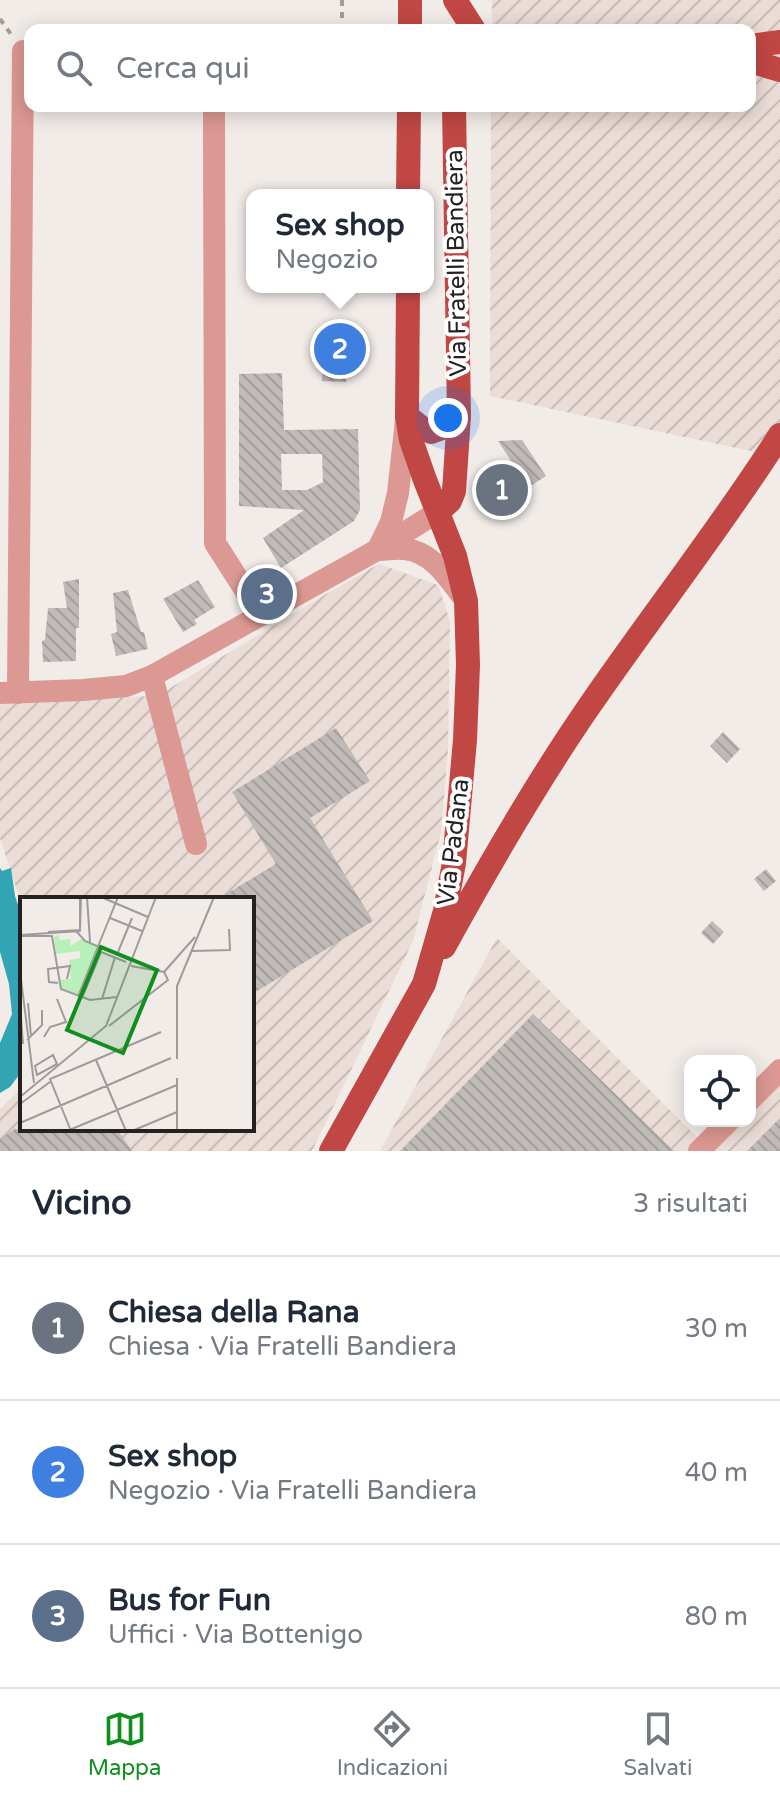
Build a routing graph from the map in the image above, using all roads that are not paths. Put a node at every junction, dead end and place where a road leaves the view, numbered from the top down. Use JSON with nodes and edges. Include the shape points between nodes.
{"nodes":[{"id":1,"x":454,"y":0,"type":"edge"},
{"id":2,"x":453,"y":24,"type":"edge"},
{"id":3,"x":470,"y":24,"type":"edge"},
{"id":4,"x":780,"y":42,"type":"edge"},
{"id":5,"x":756,"y":45,"type":"edge"},
{"id":6,"x":24,"y":51,"type":"edge"},
{"id":7,"x":756,"y":63,"type":"edge"},
{"id":8,"x":780,"y":70,"type":"edge"},
{"id":9,"x":214,"y":112,"type":"edge"},
{"id":10,"x":409,"y":112,"type":"edge"},
{"id":11,"x":454,"y":112,"type":"edge"},
{"id":12,"x":408,"y":189,"type":"edge"},
{"id":13,"x":408,"y":293,"type":"edge"},
{"id":14,"x":407,"y":416,"type":"junction"},
{"id":15,"x":459,"y":416,"type":"junction"},
{"id":16,"x":780,"y":435,"type":"edge"},
{"id":17,"x":439,"y":511,"type":"junction"},
{"id":18,"x":377,"y":550,"type":"junction"},
{"id":19,"x":466,"y":601,"type":"junction"},
{"id":20,"x":261,"y":615,"type":"junction"},
{"id":21,"x":152,"y":676,"type":"junction"},
{"id":22,"x":9,"y":693,"type":"edge"},
{"id":23,"x":196,"y":844,"type":"dead end"},
{"id":24,"x":424,"y":984,"type":"junction"},
{"id":25,"x":780,"y":1070,"type":"edge"},
{"id":26,"x":756,"y":1094,"type":"edge"},
{"id":27,"x":723,"y":1127,"type":"edge"},
{"id":28,"x":331,"y":1151,"type":"edge"},
{"id":29,"x":699,"y":1151,"type":"edge"}],
"edges":[{"from":1,"to":2,"type":"main road"},
{"from":1,"to":3,"type":"main road"},
{"from":4,"to":5,"type":"main road"},
{"from":6,"to":22,"type":"street"},
{"from":7,"to":8,"type":"main road"},
{"from":9,"to":20,"type":"street","via":[[215,543]]},
{"from":10,"to":12,"type":"main road","name":"Via Fratelli Bandiera"},
{"from":11,"to":15,"type":"main road","name":"Via Fratelli Bandiera"},
{"from":13,"to":14,"type":"main road","name":"Via Fratelli Bandiera"},
{"from":14,"to":15,"type":"main road","via":[[431,432]]},
{"from":14,"to":17,"type":"main road","name":"Via Fratelli Bandiera"},
{"from":14,"to":18,"type":"street","name":"Via Fratelli Bandiera","via":[[398,493]]},
{"from":15,"to":17,"type":"main road","name":"Via Fratelli Bandiera","via":[[454,491]]},
{"from":16,"to":24,"type":"main road","via":[[544,774]]},
{"from":17,"to":18,"type":"street"},
{"from":17,"to":19,"type":"main road","name":"Via Padana"},
{"from":18,"to":19,"type":"street","via":[[407,549],[427,556]]},
{"from":18,"to":20,"type":"street"},
{"from":19,"to":24,"type":"main road","name":"Via Padana","via":[[468,665],[454,863]]},
{"from":20,"to":21,"type":"street"},
{"from":21,"to":22,"type":"street","via":[[126,686]]},
{"from":21,"to":23,"type":"street"},
{"from":24,"to":28,"type":"main road","name":"Via Padana"},
{"from":25,"to":26,"type":"street"},
{"from":27,"to":29,"type":"street"}]}
